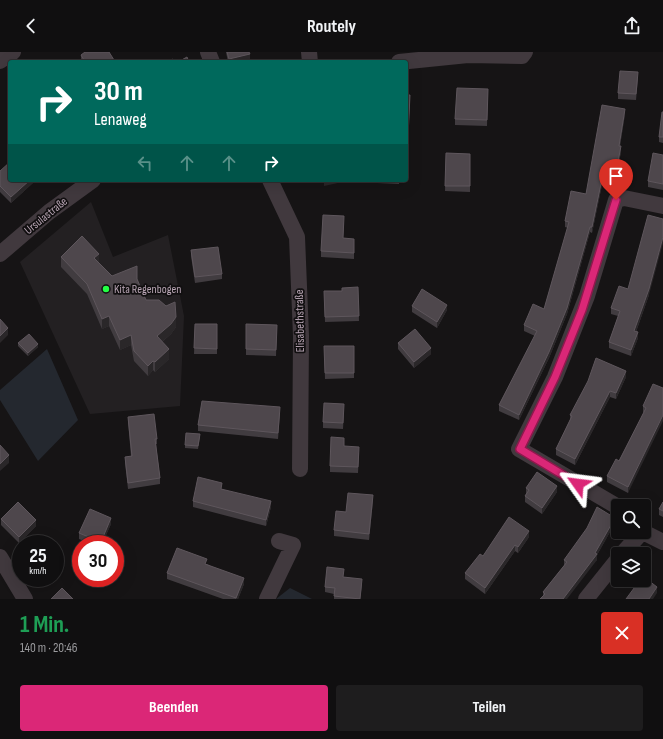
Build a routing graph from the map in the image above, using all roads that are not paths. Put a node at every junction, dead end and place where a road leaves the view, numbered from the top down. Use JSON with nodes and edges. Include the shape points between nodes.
{"nodes":[{"id":1,"x":13,"y":52,"type":"edge"},
{"id":2,"x":525,"y":52,"type":"edge"},
{"id":3,"x":469,"y":54,"type":"edge"},
{"id":4,"x":0,"y":61,"type":"edge"},
{"id":5,"x":408,"y":61,"type":"edge"},
{"id":6,"x":90,"y":182,"type":"edge"},
{"id":7,"x":271,"y":182,"type":"edge"},
{"id":8,"x":663,"y":206,"type":"edge"},
{"id":9,"x":0,"y":254,"type":"edge"},
{"id":10,"x":300,"y":469,"type":"dead end"},
{"id":11,"x":611,"y":502,"type":"edge"},
{"id":12,"x":651,"y":536,"type":"edge"},
{"id":13,"x":636,"y":539,"type":"edge"},
{"id":14,"x":279,"y":541,"type":"dead end"},
{"id":15,"x":663,"y":542,"type":"edge"},
{"id":16,"x":628,"y":547,"type":"edge"},
{"id":17,"x":0,"y":557,"type":"edge"},
{"id":18,"x":611,"y":567,"type":"edge"},
{"id":19,"x":25,"y":599,"type":"edge"},
{"id":20,"x":267,"y":599,"type":"edge"},
{"id":21,"x":586,"y":599,"type":"edge"}],
"edges":[{"from":1,"to":4,"type":"street"},
{"from":2,"to":3,"type":"street","via":[[522,56]]},
{"from":3,"to":5,"type":"street"},
{"from":6,"to":9,"type":"street","name":"Ursulastraße","via":[[49,212]]},
{"from":7,"to":10,"type":"street","name":"Elisabethstraße","via":[[297,237],[301,336]]},
{"from":8,"to":11,"type":"street","via":[[624,198],[616,200],[587,296],[555,377],[520,449]]},
{"from":12,"to":15,"type":"street"},
{"from":13,"to":16,"type":"street"},
{"from":14,"to":20,"type":"street","via":[[293,545]]},
{"from":17,"to":19,"type":"street"},
{"from":18,"to":21,"type":"street"}]}
